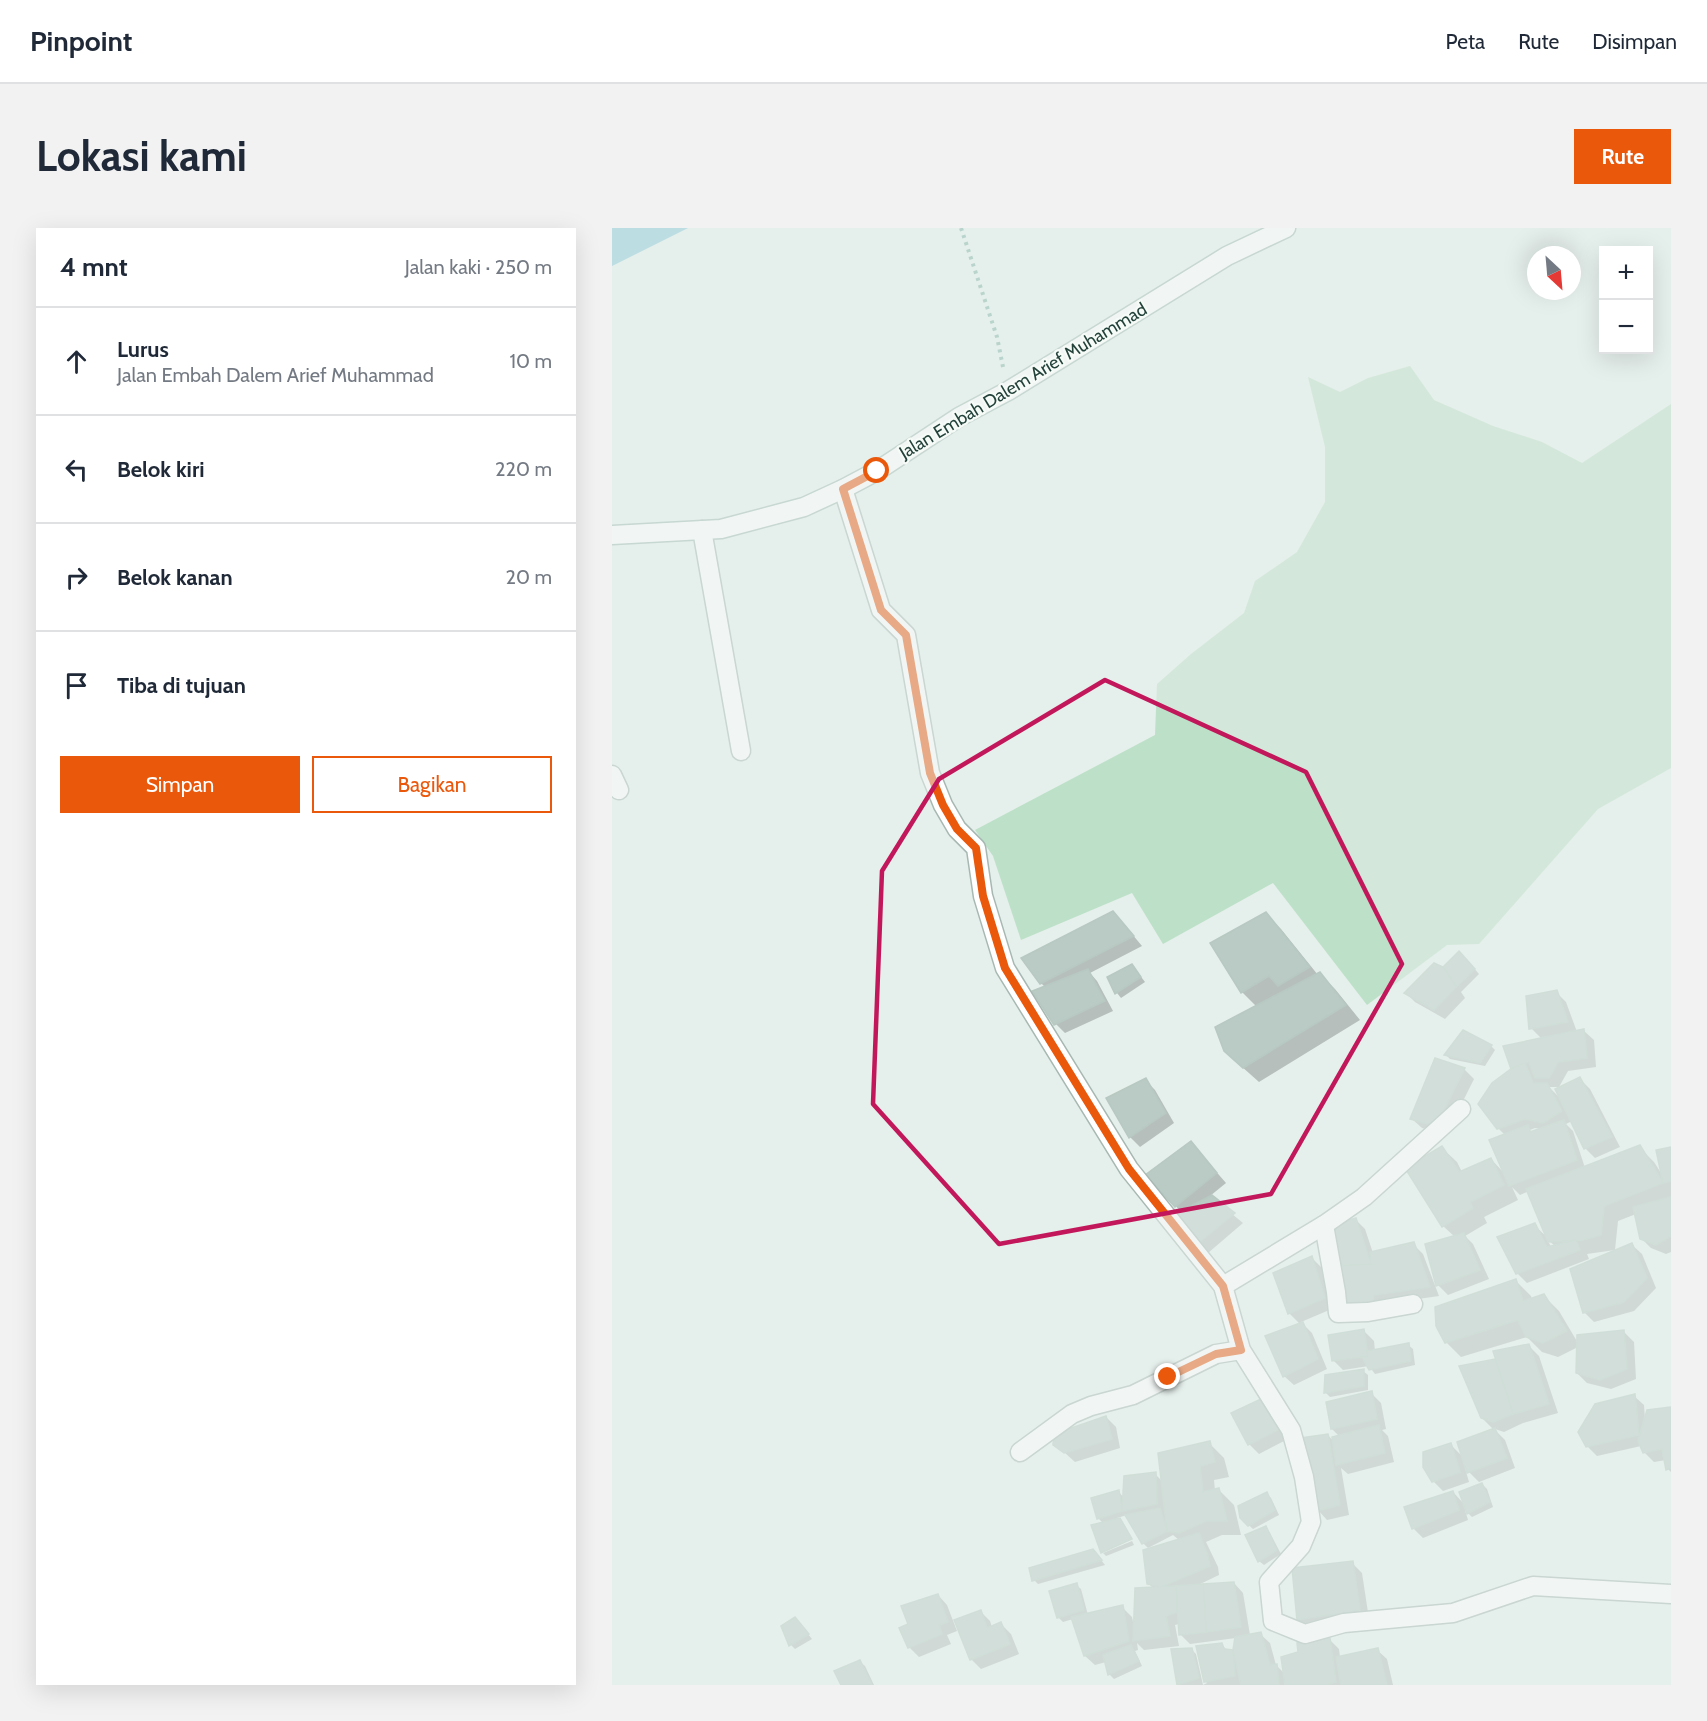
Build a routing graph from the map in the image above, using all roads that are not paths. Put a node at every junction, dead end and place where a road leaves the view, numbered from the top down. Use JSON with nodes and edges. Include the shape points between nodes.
{"nodes":[{"id":1,"x":1286,"y":228,"type":"edge"},
{"id":2,"x":843,"y":489,"type":"junction"},
{"id":3,"x":702,"y":530,"type":"junction"},
{"id":4,"x":612,"y":535,"type":"edge"},
{"id":5,"x":741,"y":751,"type":"dead end"},
{"id":6,"x":1461,"y":1109,"type":"dead end"},
{"id":7,"x":1324,"y":1225,"type":"junction"},
{"id":8,"x":1223,"y":1286,"type":"junction"},
{"id":9,"x":1413,"y":1304,"type":"dead end"},
{"id":10,"x":1241,"y":1350,"type":"junction"},
{"id":11,"x":1020,"y":1452,"type":"dead end"},
{"id":12,"x":1671,"y":1594,"type":"edge"}],
"edges":[{"from":1,"to":2,"type":"street","name":"Jalan Embah Dalem Arief Muhammad","via":[[1227,256]]},
{"from":2,"to":3,"type":"street","name":"Jalan Embah Dalem Arief Muhammad","via":[[804,507],[721,529]]},
{"from":2,"to":8,"type":"street","via":[[881,610],[906,635],[930,773],[957,829],[976,848],[983,896],[1005,968],[1129,1169]]},
{"from":3,"to":4,"type":"street","name":"Jalan Embah Dalem Arief Muhammad"},
{"from":3,"to":5,"type":"street"},
{"from":6,"to":7,"type":"street","via":[[1364,1197]]},
{"from":7,"to":8,"type":"street"},
{"from":7,"to":9,"type":"street","via":[[1338,1313]]},
{"from":8,"to":10,"type":"street"},
{"from":10,"to":11,"type":"street","via":[[1216,1354],[1133,1395],[1072,1414]]},
{"from":10,"to":12,"type":"street","via":[[1291,1430],[1311,1522],[1301,1546],[1269,1582],[1273,1621],[1305,1634],[1344,1623],[1453,1613],[1533,1586]]}]}
